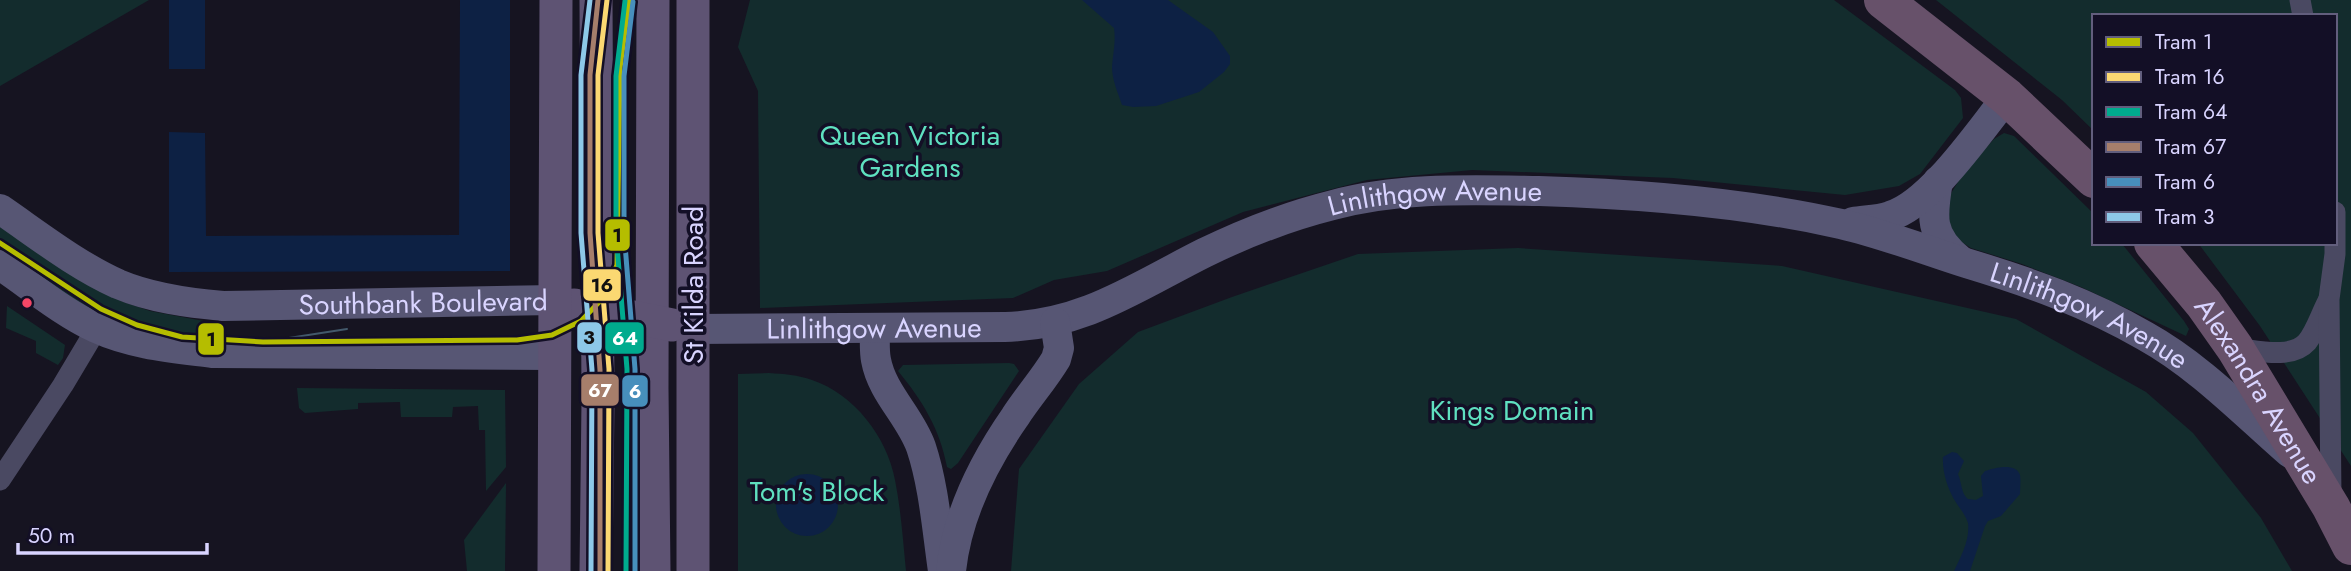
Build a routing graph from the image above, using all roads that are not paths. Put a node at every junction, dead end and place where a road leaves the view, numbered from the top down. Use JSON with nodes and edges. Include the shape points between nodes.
{"nodes":[{"id":1,"x":556,"y":0,"type":"edge"},
{"id":2,"x":596,"y":0,"type":"edge"},
{"id":3,"x":653,"y":0,"type":"edge"},
{"id":4,"x":693,"y":0,"type":"edge"},
{"id":5,"x":1883,"y":0,"type":"edge"},
{"id":6,"x":2007,"y":97,"type":"junction"},
{"id":7,"x":2092,"y":177,"type":"edge"},
{"id":8,"x":1938,"y":181,"type":"junction"},
{"id":9,"x":0,"y":209,"type":"edge"},
{"id":10,"x":1838,"y":223,"type":"junction"},
{"id":11,"x":2155,"y":245,"type":"edge"},
{"id":12,"x":2335,"y":245,"type":"edge"},
{"id":13,"x":1964,"y":262,"type":"junction"},
{"id":14,"x":0,"y":265,"type":"edge"},
{"id":15,"x":2329,"y":299,"type":"junction"},
{"id":16,"x":555,"y":300,"type":"junction"},
{"id":17,"x":596,"y":309,"type":"junction"},
{"id":18,"x":1055,"y":322,"type":"junction"},
{"id":19,"x":97,"y":328,"type":"junction"},
{"id":20,"x":875,"y":328,"type":"junction"},
{"id":21,"x":694,"y":329,"type":"junction"},
{"id":22,"x":652,"y":331,"type":"junction"},
{"id":23,"x":596,"y":348,"type":"junction"},
{"id":24,"x":2235,"y":348,"type":"junction"},
{"id":25,"x":554,"y":355,"type":"junction"},
{"id":26,"x":2306,"y":467,"type":"junction"},
{"id":27,"x":0,"y":480,"type":"edge"},
{"id":28,"x":2331,"y":507,"type":"junction"},
{"id":29,"x":2351,"y":546,"type":"edge"},
{"id":30,"x":554,"y":571,"type":"edge"},
{"id":31,"x":596,"y":571,"type":"edge"},
{"id":32,"x":654,"y":571,"type":"edge"},
{"id":33,"x":693,"y":571,"type":"edge"},
{"id":34,"x":943,"y":571,"type":"edge"},
{"id":35,"x":951,"y":571,"type":"edge"}],
"edges":[{"from":1,"to":16,"type":"main road"},
{"from":2,"to":17,"type":"main road"},
{"from":3,"to":22,"type":"main road","name":"St Kilda Road"},
{"from":4,"to":21,"type":"main road","name":"St Kilda Road"},
{"from":5,"to":6,"type":"highway"},
{"from":6,"to":7,"type":"highway"},
{"from":6,"to":8,"type":"street","name":"Linlithgow Avenue"},
{"from":8,"to":10,"type":"street","name":"Linlithgow Avenue","via":[[1905,210],[1889,217]]},
{"from":8,"to":13,"type":"street","via":[[1935,228],[1942,243]]},
{"from":9,"to":16,"type":"street","name":"Southbank Boulevard","via":[[92,271],[120,285],[172,300],[223,306]]},
{"from":10,"to":13,"type":"street","name":"Linlithgow Avenue"},
{"from":10,"to":18,"type":"street","name":"Linlithgow Avenue","via":[[1642,196],[1436,190],[1396,194],[1334,204],[1276,223],[1205,253],[1134,291]]},
{"from":11,"to":24,"type":"highway","name":"Alexandra Avenue"},
{"from":12,"to":15,"type":"street"},
{"from":13,"to":26,"type":"street","name":"Linlithgow Avenue","via":[[2076,301],[2149,338],[2195,371]]},
{"from":14,"to":19,"type":"street","name":"Southbank Boulevard"},
{"from":15,"to":24,"type":"street","via":[[2299,349]]},
{"from":15,"to":28,"type":"street"},
{"from":16,"to":17,"type":"main road","name":"Southbank Boulevard"},
{"from":16,"to":25,"type":"main road"},
{"from":17,"to":22,"type":"main road","name":"Southbank Boulevard"},
{"from":17,"to":23,"type":"main road"},
{"from":18,"to":20,"type":"street","name":"Linlithgow Avenue"},
{"from":18,"to":35,"type":"street","via":[[1056,359],[980,474],[959,529]]},
{"from":19,"to":25,"type":"street","name":"Southbank Boulevard","via":[[137,342],[213,353]]},
{"from":19,"to":27,"type":"street"},
{"from":20,"to":21,"type":"street","name":"Linlithgow Avenue"},
{"from":20,"to":34,"type":"street","via":[[878,369],[922,450]]},
{"from":21,"to":22,"type":"main road","name":"Southbank Boulevard"},
{"from":21,"to":33,"type":"main road","name":"St Kilda Road"},
{"from":22,"to":23,"type":"main road","name":"Southbank Boulevard"},
{"from":22,"to":32,"type":"main road","name":"St Kilda Road"},
{"from":23,"to":25,"type":"main road","name":"Southbank Boulevard"},
{"from":23,"to":31,"type":"main road"},
{"from":24,"to":26,"type":"highway","name":"Alexandra Avenue"},
{"from":25,"to":30,"type":"main road"},
{"from":26,"to":28,"type":"highway","name":"Alexandra Avenue"},
{"from":28,"to":29,"type":"highway","name":"Alexandra Avenue"}]}
